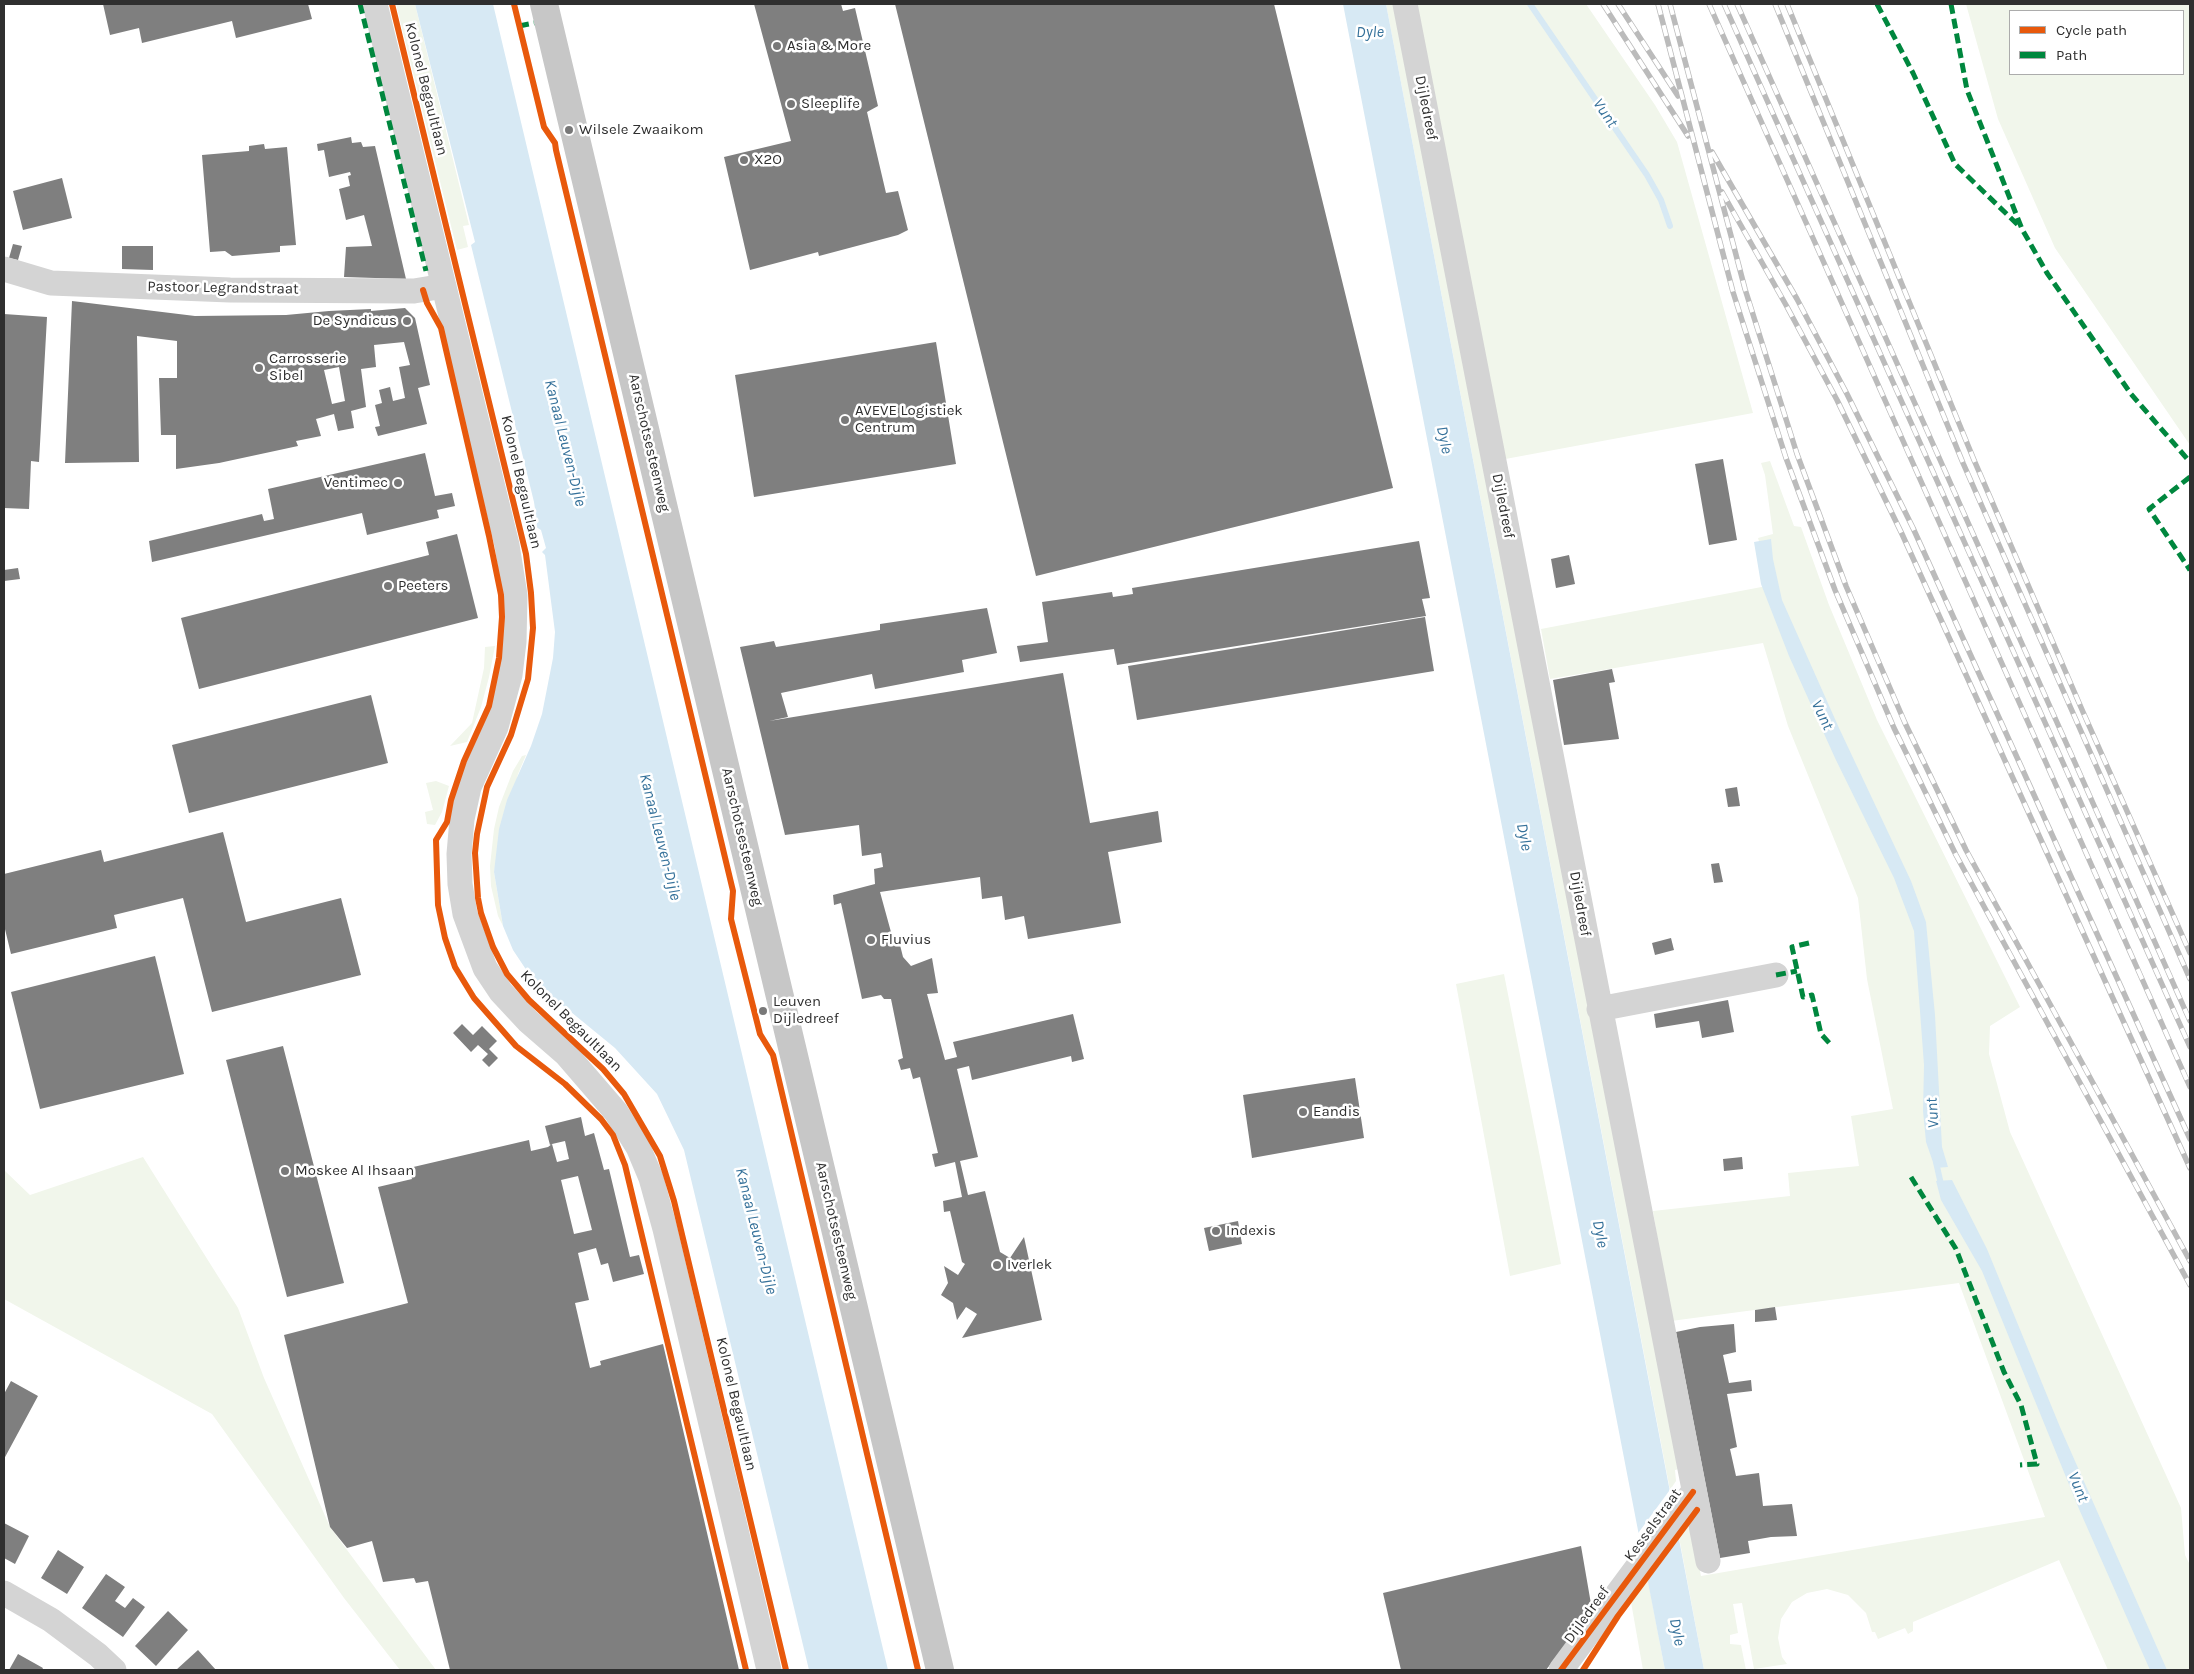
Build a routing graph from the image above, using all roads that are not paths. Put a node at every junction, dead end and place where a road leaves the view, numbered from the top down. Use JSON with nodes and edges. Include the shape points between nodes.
{"nodes":[{"id":1,"x":375,"y":4,"type":"edge"},
{"id":2,"x":544,"y":4,"type":"edge"},
{"id":3,"x":1405,"y":4,"type":"edge"},
{"id":4,"x":4,"y":269,"type":"edge"},
{"id":5,"x":444,"y":286,"type":"junction"},
{"id":6,"x":1776,"y":975,"type":"dead end"},
{"id":7,"x":1599,"y":1008,"type":"junction"},
{"id":8,"x":1695,"y":1501,"type":"junction"},
{"id":9,"x":1708,"y":1561,"type":"dead end"},
{"id":10,"x":1632,"y":1574,"type":"joint"},
{"id":11,"x":4,"y":1593,"type":"edge"},
{"id":12,"x":114,"y":1670,"type":"edge"},
{"id":13,"x":770,"y":1670,"type":"edge"},
{"id":14,"x":940,"y":1670,"type":"edge"},
{"id":15,"x":1561,"y":1670,"type":"edge"}],
"edges":[{"from":1,"to":5,"type":"street","name":"Kolonel Begaultlaan"},
{"from":2,"to":14,"type":"main road","name":"Aarschotsesteenweg"},
{"from":3,"to":7,"type":"street","name":"Dijledreef"},
{"from":4,"to":5,"type":"street","name":"Pastoor Legrandstraat","via":[[51,283],[414,291]]},
{"from":5,"to":13,"type":"street","name":"Kolonel Begaultlaan","via":[[507,545],[515,594],[510,675],[496,728],[469,787],[462,819],[459,854],[465,914],[485,968],[501,992],[566,1054],[616,1112],[638,1147],[651,1178]]},
{"from":6,"to":7,"type":"street"},
{"from":7,"to":8,"type":"street","name":"Dijledreef"},
{"from":8,"to":9,"type":"street","name":"Dijledreef"},
{"from":8,"to":10,"type":"street","name":"Kesselstraat"},
{"from":10,"to":15,"type":"street","name":"Dijledreef"},
{"from":11,"to":12,"type":"street","via":[[51,1620]]}]}
